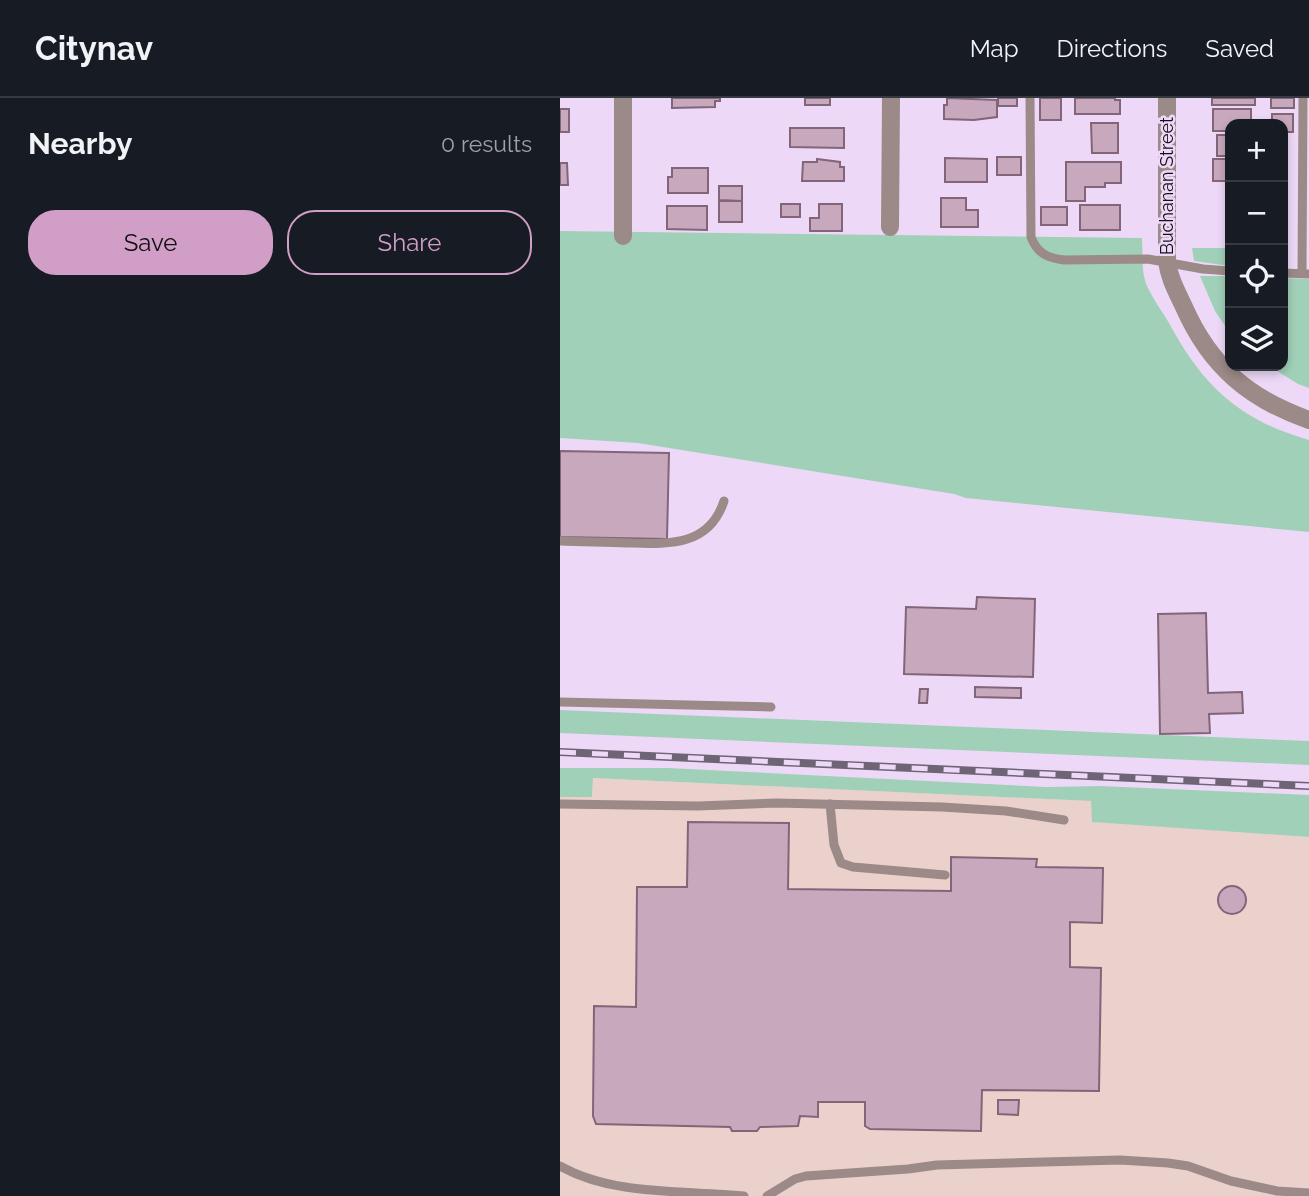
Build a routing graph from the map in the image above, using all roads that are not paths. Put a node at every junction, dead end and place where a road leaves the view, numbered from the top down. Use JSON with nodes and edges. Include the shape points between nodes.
{"nodes":[{"id":1,"x":623,"y":98,"type":"edge"},
{"id":2,"x":891,"y":98,"type":"edge"},
{"id":3,"x":1030,"y":98,"type":"edge"},
{"id":4,"x":1167,"y":98,"type":"edge"},
{"id":5,"x":1303,"y":98,"type":"edge"},
{"id":6,"x":890,"y":227,"type":"dead end"},
{"id":7,"x":623,"y":236,"type":"dead end"},
{"id":8,"x":1167,"y":261,"type":"junction"},
{"id":9,"x":1225,"y":271,"type":"edge"},
{"id":10,"x":1305,"y":274,"type":"edge"},
{"id":11,"x":1309,"y":420,"type":"edge"},
{"id":12,"x":724,"y":501,"type":"dead end"},
{"id":13,"x":560,"y":541,"type":"edge"},
{"id":14,"x":560,"y":702,"type":"edge"},
{"id":15,"x":771,"y":707,"type":"dead end"},
{"id":16,"x":560,"y":804,"type":"edge"},
{"id":17,"x":830,"y":804,"type":"junction"},
{"id":18,"x":1064,"y":820,"type":"dead end"},
{"id":19,"x":945,"y":875,"type":"dead end"},
{"id":20,"x":560,"y":1166,"type":"edge"},
{"id":21,"x":1309,"y":1193,"type":"edge"},
{"id":22,"x":744,"y":1196,"type":"edge"},
{"id":23,"x":767,"y":1196,"type":"edge"}],
"edges":[{"from":1,"to":7,"type":"street"},
{"from":2,"to":6,"type":"street"},
{"from":3,"to":8,"type":"lane","via":[[1030,214],[1035,248],[1052,259]]},
{"from":4,"to":8,"type":"street","name":"Buchanan Street"},
{"from":5,"to":10,"type":"lane"},
{"from":8,"to":9,"type":"lane"},
{"from":8,"to":11,"type":"street","name":"Buchanan Street","via":[[1190,321],[1228,375],[1262,399]]},
{"from":12,"to":13,"type":"lane","via":[[708,528],[682,541]]},
{"from":14,"to":15,"type":"lane"},
{"from":16,"to":17,"type":"lane"},
{"from":17,"to":18,"type":"lane","via":[[991,809]]},
{"from":17,"to":19,"type":"lane","via":[[834,845],[841,863]]},
{"from":20,"to":22,"type":"lane","via":[[584,1181],[614,1190]]},
{"from":21,"to":23,"type":"lane","via":[[1231,1181],[1188,1166],[1120,1160],[937,1165],[806,1176]]}]}
